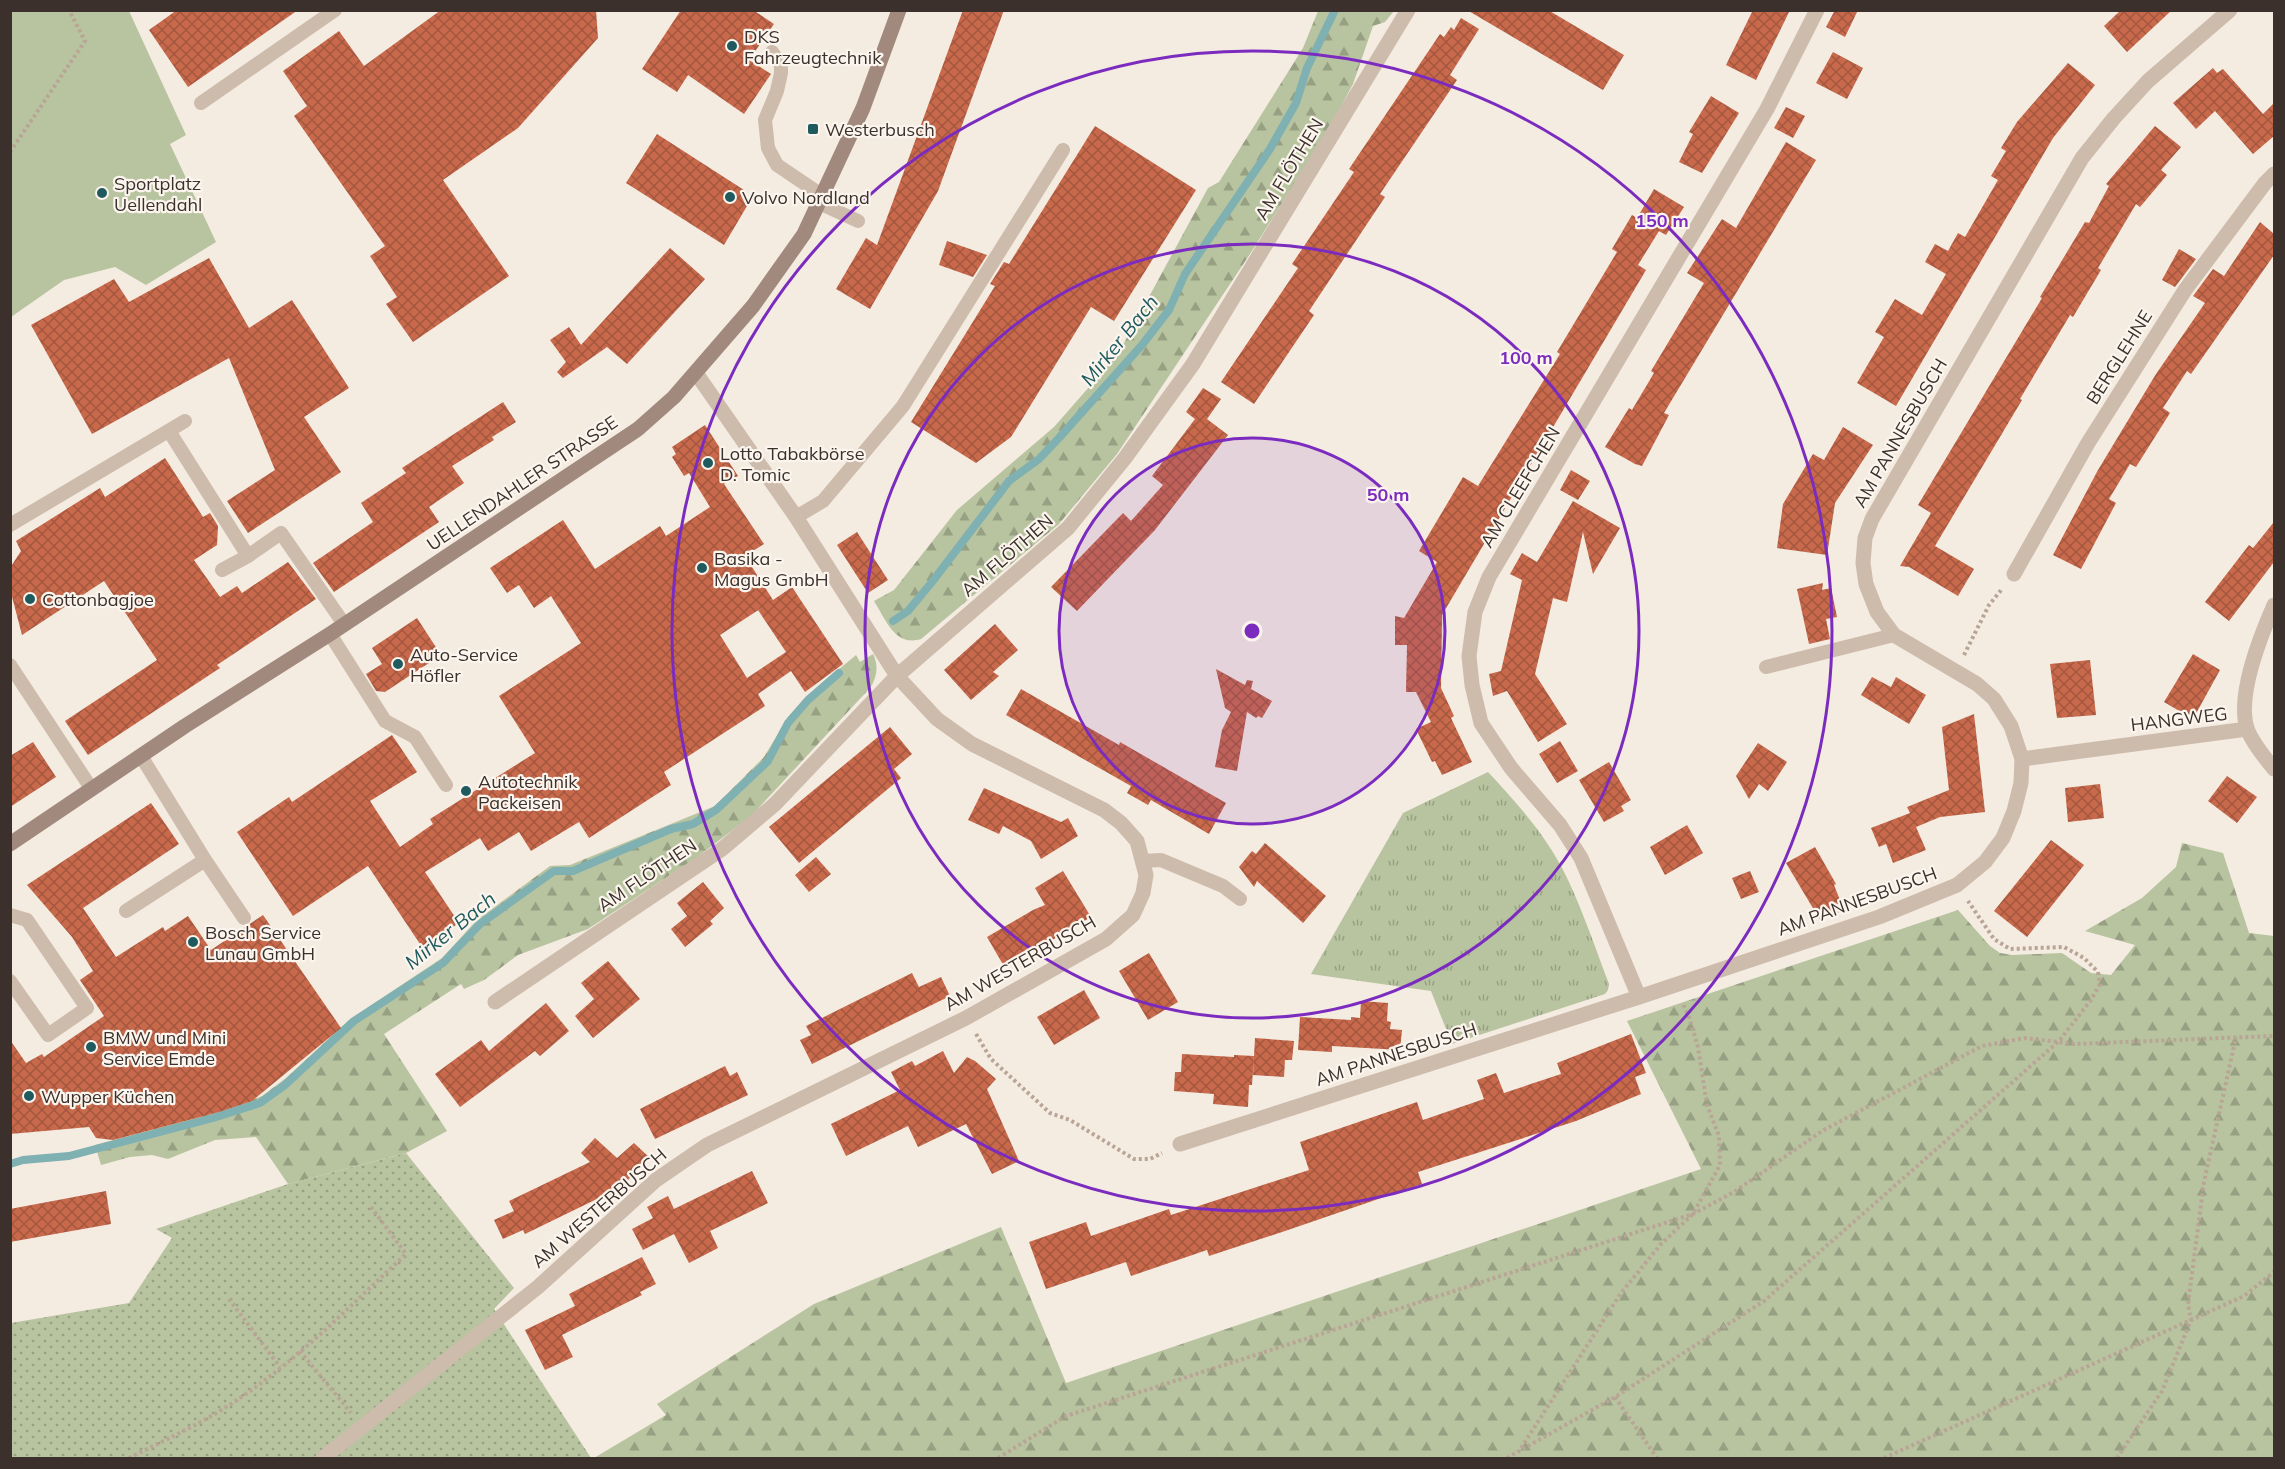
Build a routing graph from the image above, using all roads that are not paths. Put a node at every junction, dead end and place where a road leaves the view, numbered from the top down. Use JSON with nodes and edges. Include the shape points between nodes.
{"nodes":[{"id":1,"x":335,"y":10,"type":"edge"},
{"id":2,"x":899,"y":10,"type":"edge"},
{"id":3,"x":1408,"y":10,"type":"edge"},
{"id":4,"x":1817,"y":10,"type":"edge"},
{"id":5,"x":2230,"y":10,"type":"edge"},
{"id":6,"x":772,"y":52,"type":"dead end"},
{"id":7,"x":201,"y":103,"type":"dead end"},
{"id":8,"x":1063,"y":150,"type":"dead end"},
{"id":9,"x":2274,"y":174,"type":"edge"},
{"id":10,"x":821,"y":199,"type":"junction"},
{"id":11,"x":858,"y":221,"type":"dead end"},
{"id":12,"x":696,"y":373,"type":"junction"},
{"id":13,"x":184,"y":421,"type":"dead end"},
{"id":14,"x":169,"y":431,"type":"junction"},
{"id":15,"x":796,"y":517,"type":"junction"},
{"id":16,"x":10,"y":525,"type":"edge"},
{"id":17,"x":248,"y":556,"type":"junction"},
{"id":18,"x":222,"y":570,"type":"dead end"},
{"id":19,"x":2014,"y":574,"type":"dead end"},
{"id":20,"x":2274,"y":605,"type":"edge"},
{"id":21,"x":344,"y":624,"type":"junction"},
{"id":22,"x":330,"y":634,"type":"junction"},
{"id":23,"x":1893,"y":635,"type":"junction"},
{"id":24,"x":10,"y":665,"type":"edge"},
{"id":25,"x":1766,"y":667,"type":"dead end"},
{"id":26,"x":897,"y":676,"type":"junction"},
{"id":27,"x":2247,"y":729,"type":"junction"},
{"id":28,"x":141,"y":756,"type":"junction"},
{"id":29,"x":2022,"y":759,"type":"junction"},
{"id":30,"x":2274,"y":769,"type":"edge"},
{"id":31,"x":446,"y":785,"type":"dead end"},
{"id":32,"x":91,"y":788,"type":"junction"},
{"id":33,"x":10,"y":844,"type":"edge"},
{"id":34,"x":205,"y":860,"type":"junction"},
{"id":35,"x":1143,"y":861,"type":"junction"},
{"id":36,"x":1240,"y":899,"type":"dead end"},
{"id":37,"x":126,"y":911,"type":"dead end"},
{"id":38,"x":10,"y":915,"type":"edge"},
{"id":39,"x":244,"y":918,"type":"dead end"},
{"id":40,"x":10,"y":981,"type":"edge"},
{"id":41,"x":1639,"y":997,"type":"junction"},
{"id":42,"x":495,"y":1002,"type":"dead end"},
{"id":43,"x":1180,"y":1143,"type":"dead end"},
{"id":44,"x":323,"y":1458,"type":"edge"}],
"edges":[{"from":1,"to":7,"type":"lane"},
{"from":2,"to":10,"type":"main road","name":"UELLENDAHLER STRASSE","via":[[863,108]]},
{"from":3,"to":26,"type":"street","name":"AM FLÖTHEN","via":[[1193,364],[1125,458],[1068,528]]},
{"from":4,"to":41,"type":"street","name":"AM CLEEFCHEN","via":[[1767,109],[1489,577],[1475,612],[1469,656],[1481,723],[1581,858]]},
{"from":5,"to":23,"type":"street","name":"AM PANNESBUSCH","via":[[2148,81],[2082,158],[1872,519],[1865,538],[1866,584],[1877,612]]},
{"from":6,"to":10,"type":"lane","via":[[781,65],[781,73],[765,120],[768,148],[777,165]]},
{"from":8,"to":15,"type":"lane","via":[[903,406],[823,501]]},
{"from":9,"to":19,"type":"street","name":"BERGLEHNE","via":[[2184,290],[2088,443]]},
{"from":10,"to":11,"type":"lane"},
{"from":10,"to":12,"type":"main road","name":"UELLENDAHLER STRASSE","via":[[804,234],[753,306]]},
{"from":12,"to":15,"type":"street","name":"AM WESTERBUSCH"},
{"from":12,"to":21,"type":"main road","name":"UELLENDAHLER STRASSE","via":[[638,429]]},
{"from":13,"to":14,"type":"lane"},
{"from":14,"to":16,"type":"lane"},
{"from":14,"to":17,"type":"lane"},
{"from":15,"to":26,"type":"street","name":"AM WESTERBUSCH"},
{"from":17,"to":18,"type":"lane"},
{"from":17,"to":21,"type":"lane","via":[[281,533]]},
{"from":20,"to":27,"type":"street","name":"HANGWEG","via":[[2248,681]]},
{"from":21,"to":22,"type":"main road","name":"UELLENDAHLER STRASSE"},
{"from":22,"to":28,"type":"main road","name":"UELLENDAHLER STRASSE"},
{"from":22,"to":31,"type":"lane","via":[[385,721],[415,737]]},
{"from":23,"to":25,"type":"lane"},
{"from":23,"to":29,"type":"street","name":"AM PANNESBUSCH","via":[[1977,684],[1994,699],[2011,726]]},
{"from":24,"to":32,"type":"lane"},
{"from":26,"to":35,"type":"street","name":"AM WESTERBUSCH","via":[[937,719],[972,744],[1104,810],[1122,823],[1137,841]]},
{"from":26,"to":42,"type":"street","name":"AM FLÖTHEN","via":[[775,804],[722,849]]},
{"from":27,"to":29,"type":"street","name":"HANGWEG"},
{"from":27,"to":30,"type":"street"},
{"from":28,"to":32,"type":"main road","name":"UELLENDAHLER STRASSE"},
{"from":28,"to":34,"type":"lane"},
{"from":29,"to":41,"type":"street","name":"AM PANNESBUSCH","via":[[2021,783],[2003,838],[1985,862],[1957,885],[1880,917]]},
{"from":32,"to":33,"type":"main road","name":"UELLENDAHLER STRASSE"},
{"from":34,"to":37,"type":"lane"},
{"from":34,"to":39,"type":"lane"},
{"from":35,"to":36,"type":"lane","via":[[1161,860],[1223,886]]},
{"from":35,"to":44,"type":"street","name":"AM WESTERBUSCH","via":[[1143,893],[1133,915],[1106,939],[966,1018],[707,1145],[656,1180],[538,1287]]},
{"from":38,"to":40,"type":"lane","via":[[27,920],[87,1008],[48,1035]]},
{"from":41,"to":43,"type":"street","name":"AM PANNESBUSCH"}]}
